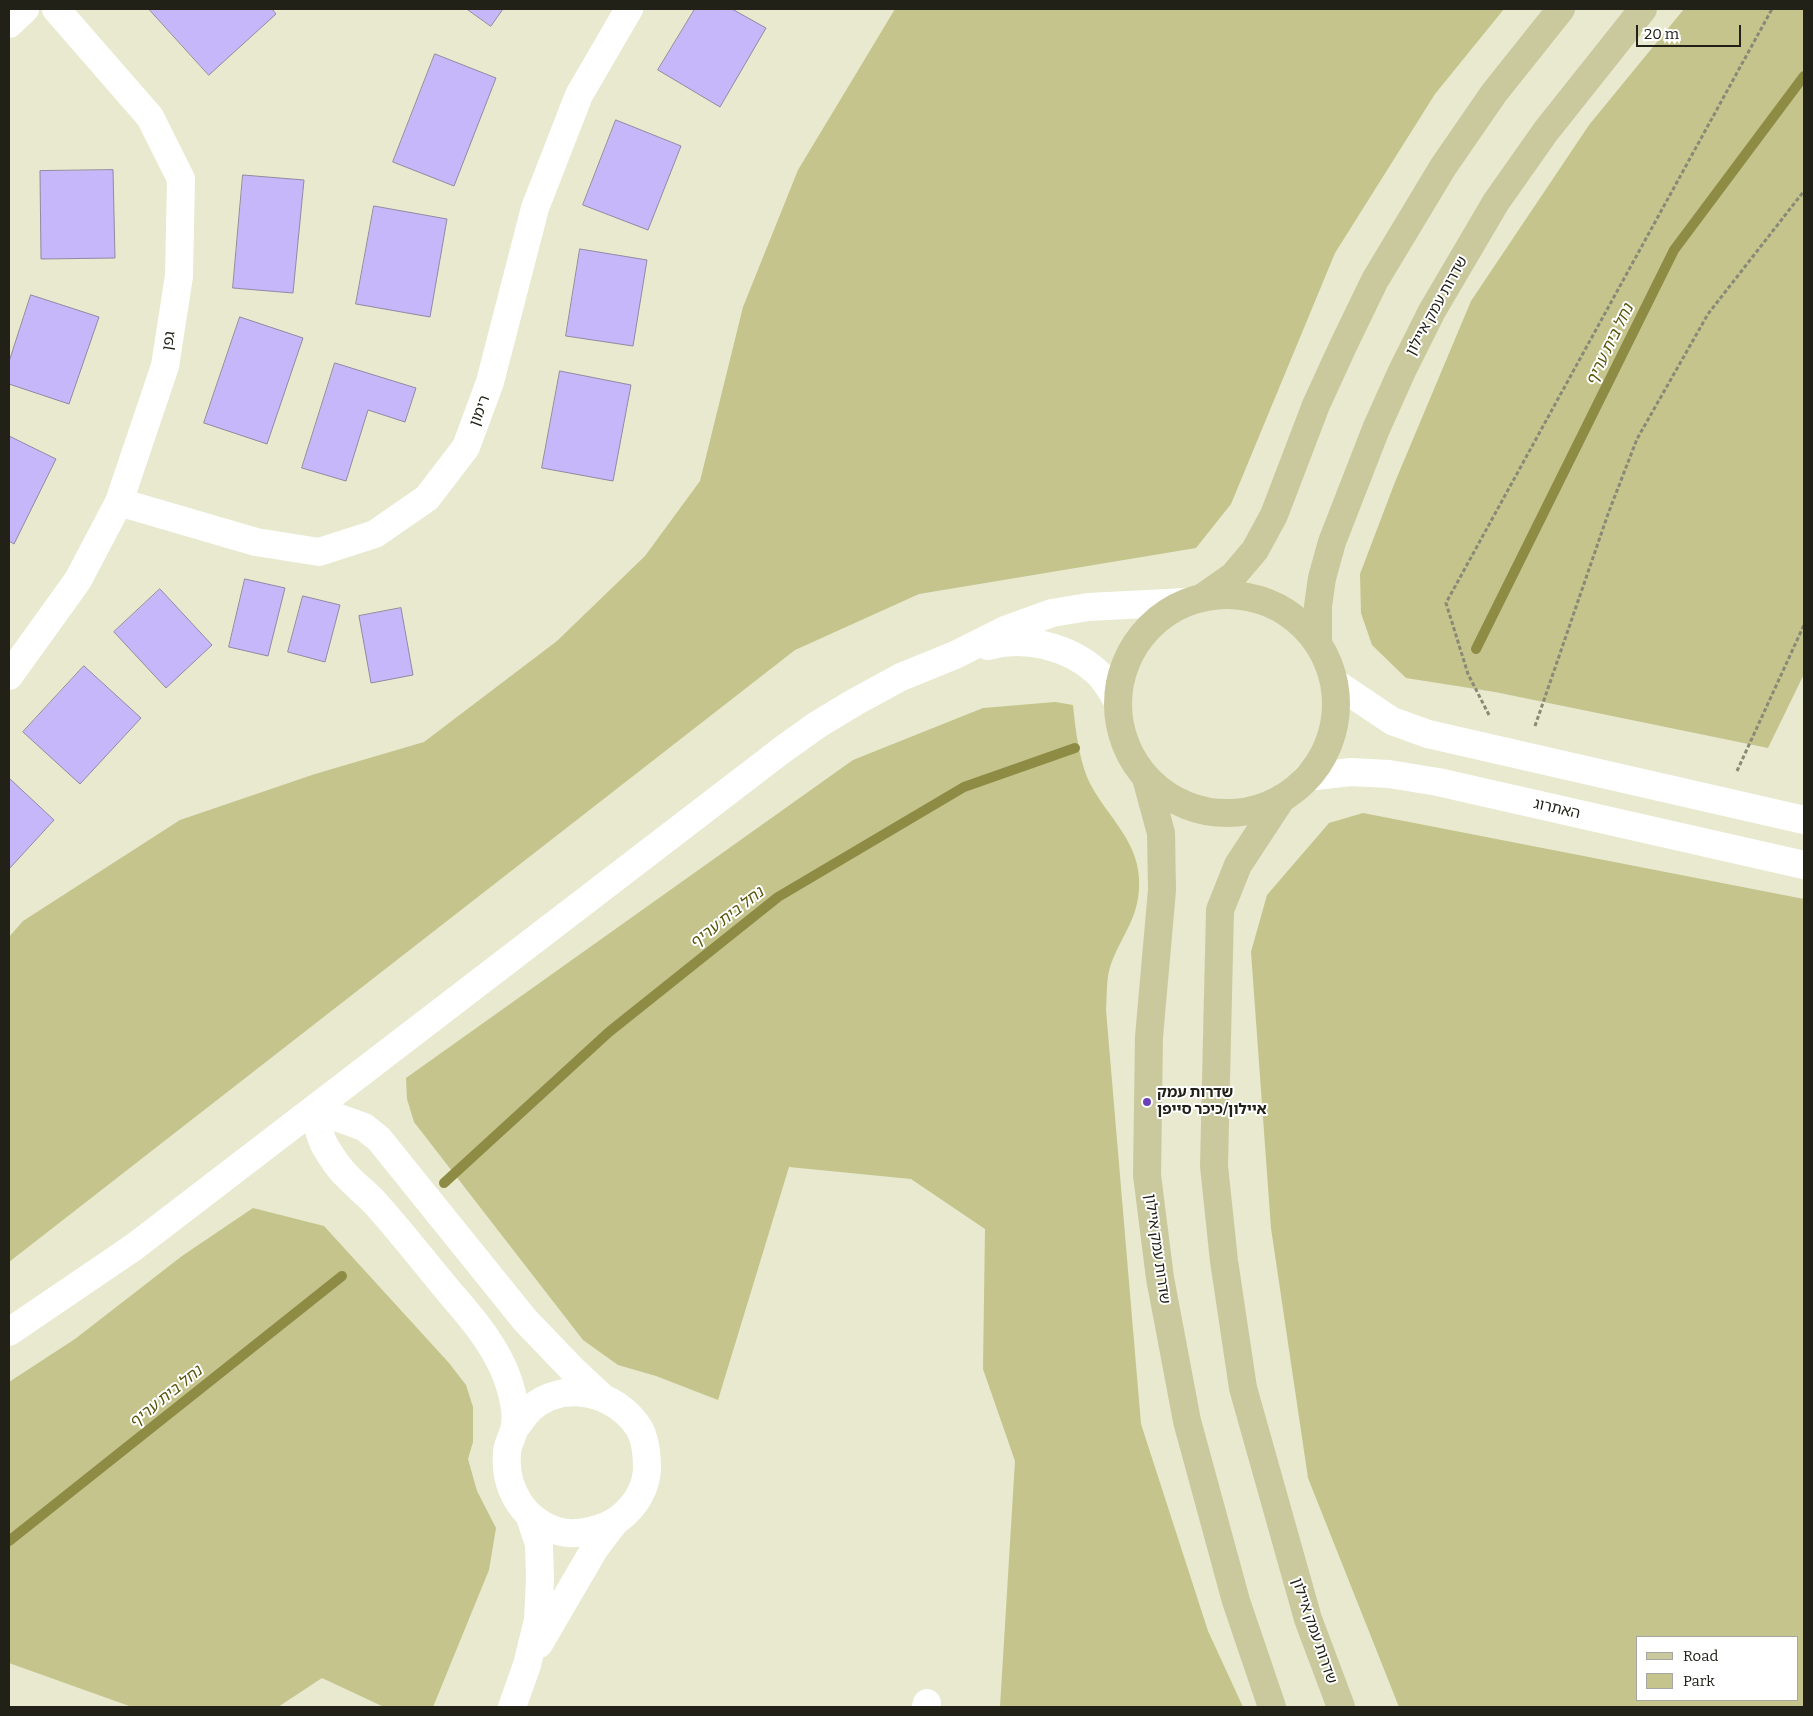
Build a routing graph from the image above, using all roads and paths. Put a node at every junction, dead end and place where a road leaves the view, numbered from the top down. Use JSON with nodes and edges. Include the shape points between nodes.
{"nodes":[{"id":1,"x":25,"y":9,"type":"edge"},
{"id":2,"x":56,"y":9,"type":"edge"},
{"id":3,"x":629,"y":9,"type":"edge"},
{"id":4,"x":1561,"y":9,"type":"edge"},
{"id":5,"x":1643,"y":9,"type":"edge"},
{"id":6,"x":1772,"y":9,"type":"edge"},
{"id":7,"x":9,"y":24,"type":"edge"},
{"id":8,"x":1804,"y":191,"type":"edge"},
{"id":9,"x":119,"y":502,"type":"junction"},
{"id":10,"x":1195,"y":600,"type":"junction"},
{"id":11,"x":1804,"y":625,"type":"edge"},
{"id":12,"x":1318,"y":643,"type":"junction"},
{"id":13,"x":955,"y":656,"type":"junction"},
{"id":14,"x":9,"y":676,"type":"edge"},
{"id":15,"x":1334,"y":682,"type":"junction"},
{"id":16,"x":1117,"y":700,"type":"junction"},
{"id":17,"x":1490,"y":716,"type":"dead end"},
{"id":18,"x":1533,"y":732,"type":"dead end"},
{"id":19,"x":1307,"y":777,"type":"junction"},
{"id":20,"x":1146,"y":778,"type":"junction"},
{"id":21,"x":1282,"y":798,"type":"junction"},
{"id":22,"x":1724,"y":801,"type":"junction"},
{"id":23,"x":1804,"y":820,"type":"edge"},
{"id":24,"x":1804,"y":865,"type":"edge"},
{"id":25,"x":314,"y":1108,"type":"junction"},
{"id":26,"x":9,"y":1332,"type":"edge"},
{"id":27,"x":603,"y":1398,"type":"junction"},
{"id":28,"x":515,"y":1428,"type":"junction"},
{"id":29,"x":530,"y":1517,"type":"junction"},
{"id":30,"x":614,"y":1523,"type":"junction"},
{"id":31,"x":527,"y":1665,"type":"junction"},
{"id":32,"x":512,"y":1707,"type":"edge"},
{"id":33,"x":1272,"y":1707,"type":"edge"},
{"id":34,"x":1341,"y":1707,"type":"edge"}],
"edges":[{"from":1,"to":7,"type":"street"},
{"from":2,"to":9,"type":"street","name":"גפן","via":[[150,117],[181,179],[179,276],[165,366]]},
{"from":3,"to":9,"type":"street","name":"רימון","via":[[579,95],[535,208],[490,382],[466,447],[427,498],[375,534],[319,552],[256,542]]},
{"from":4,"to":10,"type":"main road","via":[[1494,93],[1443,167],[1376,280],[1324,387],[1274,515],[1255,550],[1234,576]]},
{"from":5,"to":12,"type":"main road","name":"שדרות עמק איילון","via":[[1546,131],[1502,194],[1432,311],[1376,429],[1332,542],[1318,606]]},
{"from":6,"to":17,"type":"path","via":[[1446,603],[1468,674]]},
{"from":8,"to":18,"type":"path","via":[[1708,314],[1637,439]]},
{"from":9,"to":14,"type":"street","name":"גפן","via":[[78,580]]},
{"from":10,"to":12,"type":"main road","via":[[1230,595],[1255,598],[1280,608],[1301,623]]},
{"from":10,"to":13,"type":"street","via":[[1088,607],[1052,613],[1005,630]]},
{"from":10,"to":16,"type":"main road","via":[[1164,615],[1145,632],[1131,652]]},
{"from":11,"to":22,"type":"path"},
{"from":12,"to":15,"type":"main road"},
{"from":13,"to":16,"type":"street","via":[[996,644],[1023,642],[1054,647],[1098,672]]},
{"from":13,"to":25,"type":"street","via":[[901,677],[817,725]]},
{"from":15,"to":19,"type":"main road","via":[[1336,709],[1331,735],[1321,759]]},
{"from":15,"to":22,"type":"street","via":[[1392,721],[1428,734]]},
{"from":16,"to":20,"type":"main road","via":[[1120,729],[1129,755]]},
{"from":19,"to":21,"type":"main road"},
{"from":19,"to":24,"type":"street","name":"האתרוג","via":[[1389,774],[1438,782]]},
{"from":20,"to":21,"type":"main road","via":[[1175,801],[1210,812],[1247,812]]},
{"from":20,"to":33,"type":"main road","name":"שדרות עמק איילון","via":[[1161,833],[1162,890],[1149,1037],[1147,1175],[1160,1278],[1187,1421],[1236,1601]]},
{"from":21,"to":34,"type":"main road","name":"שדרות עמק איילון","via":[[1238,865],[1220,910],[1214,1166],[1243,1388],[1308,1620]]},
{"from":22,"to":23,"type":"street"},
{"from":25,"to":26,"type":"street","via":[[134,1248]]},
{"from":25,"to":27,"type":"street","via":[[364,1127],[379,1139],[525,1320]]},
{"from":25,"to":28,"type":"street","via":[[325,1146],[344,1174],[388,1217],[480,1328],[508,1379],[514,1402]]},
{"from":27,"to":28,"type":"street","via":[[591,1393],[555,1395],[530,1409]]},
{"from":27,"to":30,"type":"street","via":[[628,1413],[640,1430],[647,1450],[642,1492],[630,1510]]},
{"from":28,"to":29,"type":"street","via":[[507,1451],[507,1475],[515,1498]]},
{"from":29,"to":30,"type":"street","via":[[565,1533],[580,1534]]},
{"from":29,"to":31,"type":"street","via":[[539,1544],[540,1580],[538,1620]]},
{"from":30,"to":31,"type":"street","via":[[595,1548]]},
{"from":31,"to":32,"type":"street"}]}
